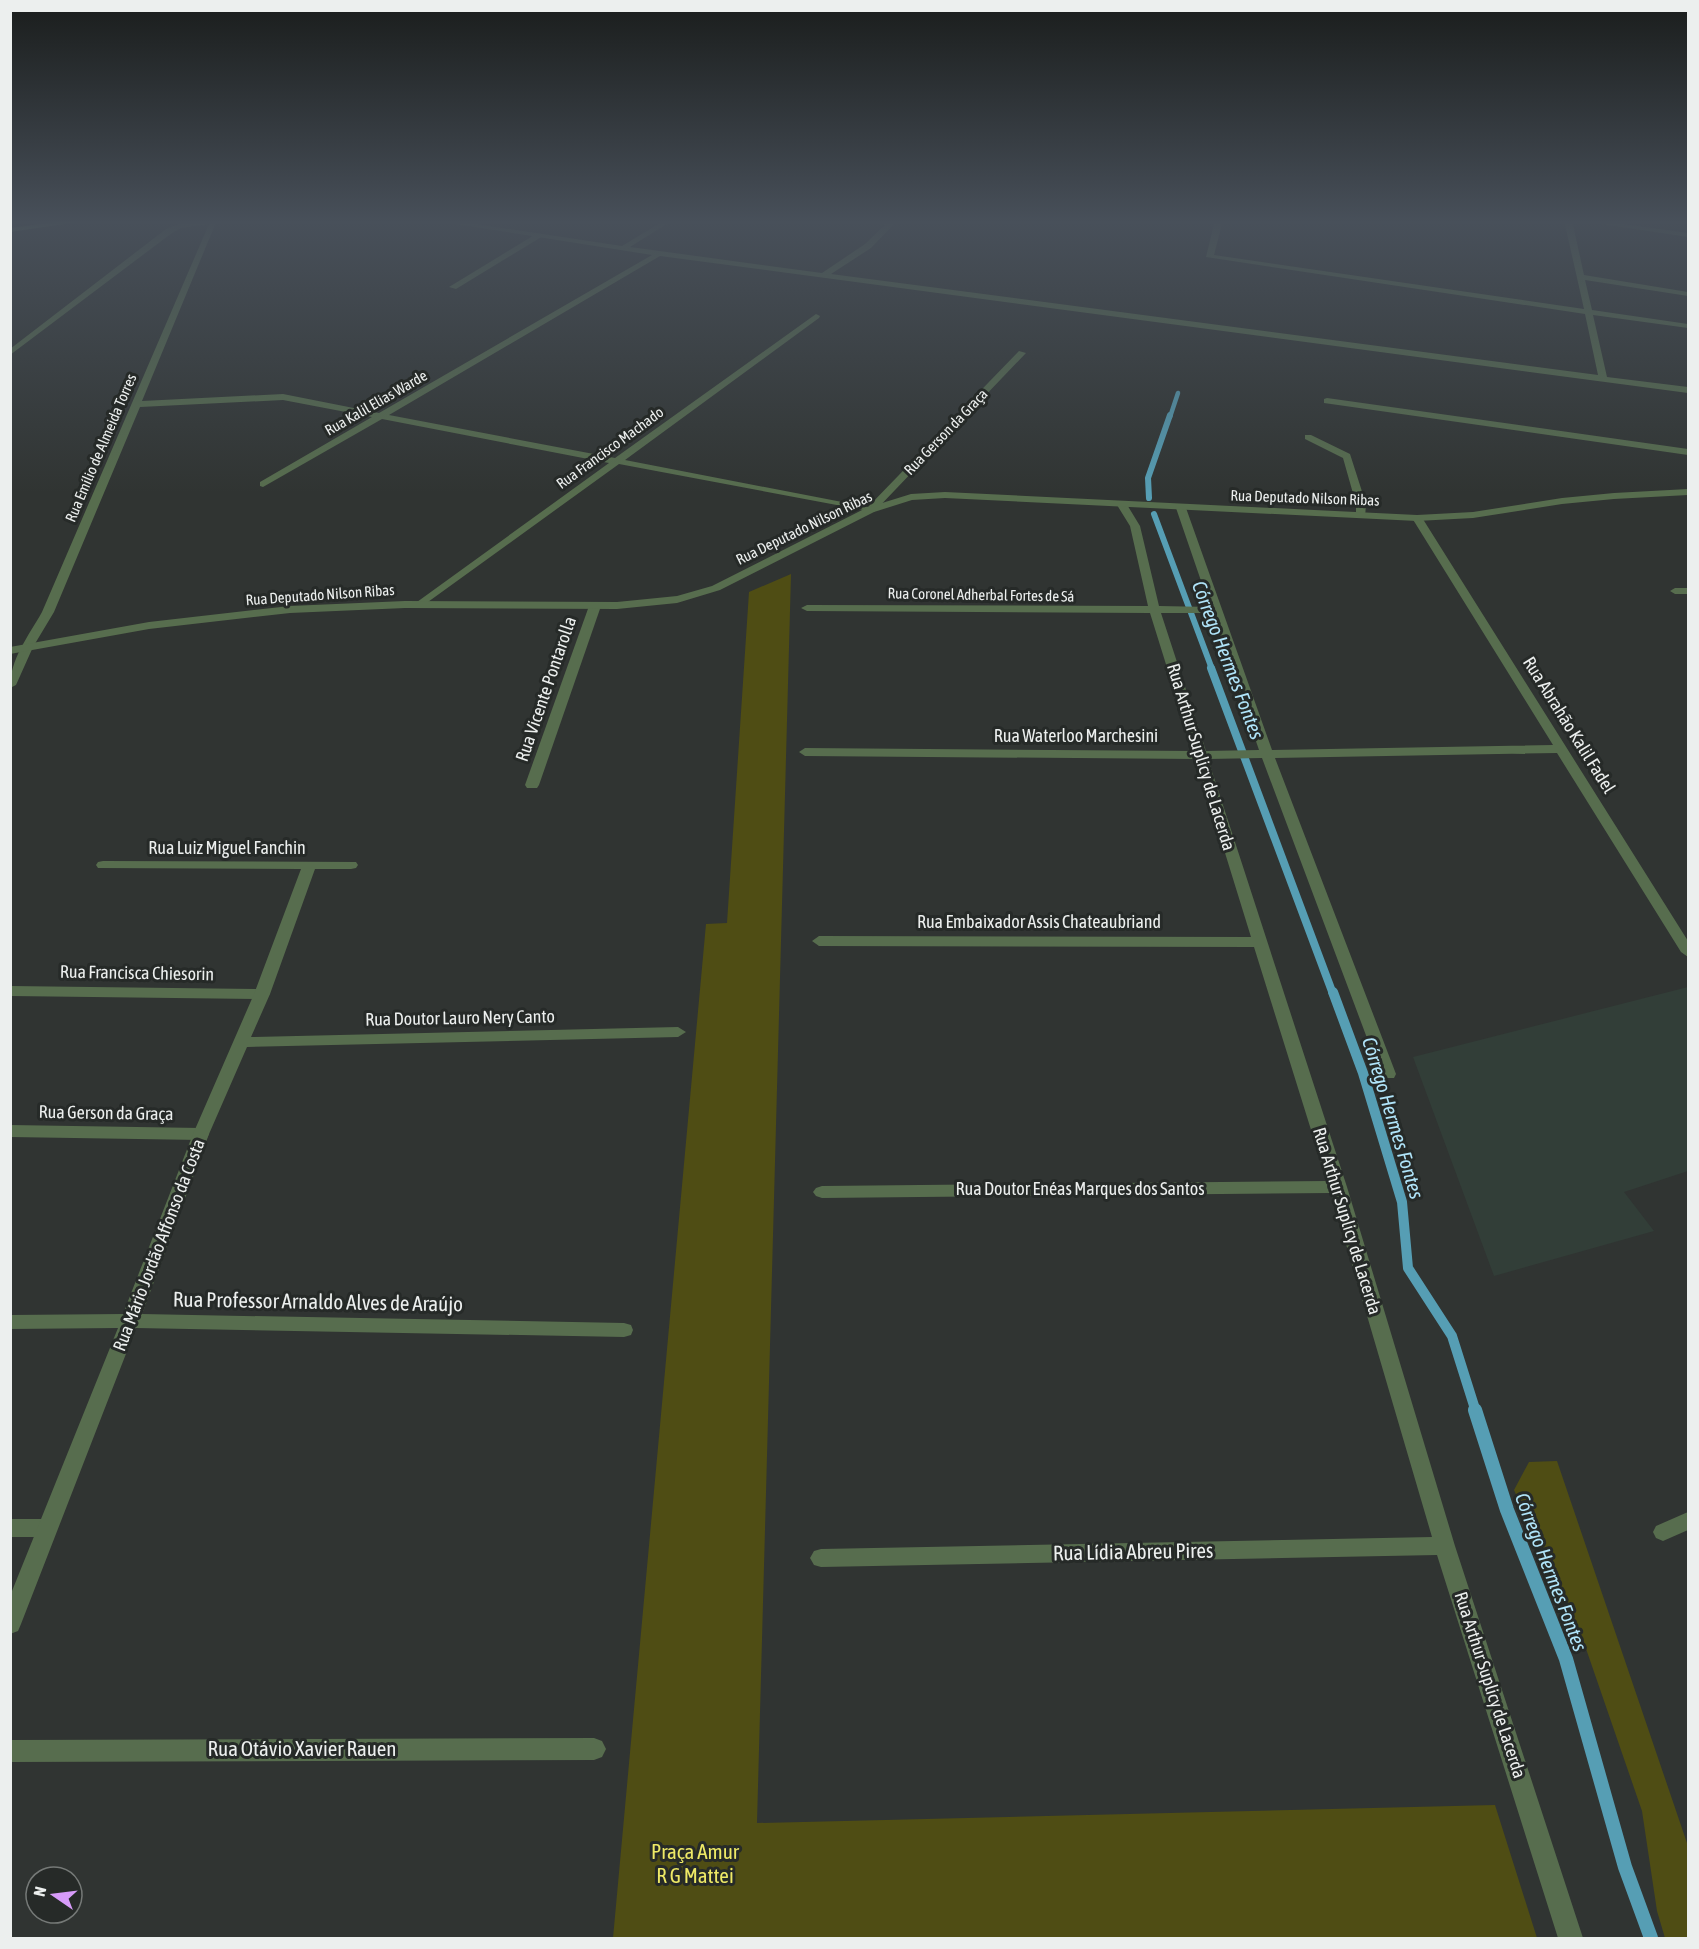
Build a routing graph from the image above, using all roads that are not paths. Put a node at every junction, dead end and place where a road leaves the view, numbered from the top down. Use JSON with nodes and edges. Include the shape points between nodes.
{"nodes":[{"id":1,"x":65,"y":311,"type":"edge"},
{"id":2,"x":176,"y":311,"type":"edge"},
{"id":3,"x":561,"y":311,"type":"edge"},
{"id":4,"x":1090,"y":311,"type":"edge"},
{"id":5,"x":1582,"y":311,"type":"edge"},
{"id":6,"x":1589,"y":312,"type":"junction"},
{"id":7,"x":816,"y":316,"type":"dead end"},
{"id":8,"x":1689,"y":326,"type":"edge"},
{"id":9,"x":10,"y":353,"type":"edge"},
{"id":10,"x":1022,"y":353,"type":"dead end"},
{"id":11,"x":1603,"y":378,"type":"junction"},
{"id":12,"x":1689,"y":390,"type":"edge"},
{"id":13,"x":1327,"y":400,"type":"dead end"},
{"id":14,"x":136,"y":404,"type":"junction"},
{"id":15,"x":382,"y":416,"type":"junction"},
{"id":16,"x":1308,"y":437,"type":"dead end"},
{"id":17,"x":1689,"y":452,"type":"edge"},
{"id":18,"x":617,"y":461,"type":"junction"},
{"id":19,"x":263,"y":484,"type":"dead end"},
{"id":20,"x":1689,"y":492,"type":"edge"},
{"id":21,"x":1122,"y":505,"type":"junction"},
{"id":22,"x":1181,"y":508,"type":"junction"},
{"id":23,"x":870,"y":510,"type":"junction"},
{"id":24,"x":1361,"y":516,"type":"junction"},
{"id":25,"x":1417,"y":518,"type":"junction"},
{"id":26,"x":1675,"y":591,"type":"dead end"},
{"id":27,"x":1689,"y":591,"type":"edge"},
{"id":28,"x":421,"y":604,"type":"junction"},
{"id":29,"x":594,"y":606,"type":"junction"},
{"id":30,"x":807,"y":608,"type":"dead end"},
{"id":31,"x":1218,"y":610,"type":"junction"},
{"id":32,"x":1155,"y":611,"type":"junction"},
{"id":33,"x":27,"y":647,"type":"junction"},
{"id":34,"x":10,"y":651,"type":"edge"},
{"id":35,"x":10,"y":685,"type":"edge"},
{"id":36,"x":1563,"y":749,"type":"junction"},
{"id":37,"x":805,"y":752,"type":"dead end"},
{"id":38,"x":1267,"y":754,"type":"junction"},
{"id":39,"x":1200,"y":755,"type":"junction"},
{"id":40,"x":532,"y":785,"type":"dead end"},
{"id":41,"x":351,"y":865,"type":"dead end"},
{"id":42,"x":103,"y":866,"type":"dead end"},
{"id":43,"x":309,"y":867,"type":"junction"},
{"id":44,"x":819,"y":941,"type":"dead end"},
{"id":45,"x":1258,"y":942,"type":"junction"},
{"id":46,"x":1689,"y":952,"type":"edge"},
{"id":47,"x":10,"y":991,"type":"edge"},
{"id":48,"x":262,"y":994,"type":"junction"},
{"id":49,"x":678,"y":1032,"type":"dead end"},
{"id":50,"x":242,"y":1042,"type":"junction"},
{"id":51,"x":1388,"y":1074,"type":"dead end"},
{"id":52,"x":10,"y":1131,"type":"edge"},
{"id":53,"x":201,"y":1134,"type":"junction"},
{"id":54,"x":1338,"y":1187,"type":"junction"},
{"id":55,"x":822,"y":1192,"type":"dead end"},
{"id":56,"x":130,"y":1321,"type":"junction"},
{"id":57,"x":10,"y":1322,"type":"edge"},
{"id":58,"x":624,"y":1330,"type":"dead end"},
{"id":59,"x":1689,"y":1521,"type":"edge"},
{"id":60,"x":10,"y":1528,"type":"edge"},
{"id":61,"x":47,"y":1528,"type":"junction"},
{"id":62,"x":1663,"y":1532,"type":"dead end"},
{"id":63,"x":1445,"y":1545,"type":"junction"},
{"id":64,"x":820,"y":1558,"type":"dead end"},
{"id":65,"x":10,"y":1624,"type":"edge"},
{"id":66,"x":594,"y":1749,"type":"dead end"},
{"id":67,"x":10,"y":1751,"type":"edge"},
{"id":68,"x":1571,"y":1938,"type":"edge"}],
"edges":[{"from":1,"to":9,"type":"street"},
{"from":2,"to":14,"type":"street","name":"Rua Emílio de Almeida Torres"},
{"from":3,"to":15,"type":"street","name":"Rua Kalil Elias Warde"},
{"from":4,"to":11,"type":"street"},
{"from":5,"to":6,"type":"street"},
{"from":6,"to":8,"type":"street"},
{"from":6,"to":11,"type":"street"},
{"from":7,"to":18,"type":"street","name":"Rua Francisco Machado"},
{"from":10,"to":23,"type":"street","name":"Rua Gerson da Graça"},
{"from":11,"to":12,"type":"street"},
{"from":13,"to":17,"type":"street"},
{"from":14,"to":15,"type":"street","via":[[273,396]]},
{"from":14,"to":33,"type":"street","name":"Rua Emílio de Almeida Torres","via":[[48,612]]},
{"from":15,"to":18,"type":"street"},
{"from":15,"to":19,"type":"street","name":"Rua Kalil Elias Warde"},
{"from":16,"to":24,"type":"street","via":[[1347,456]]},
{"from":18,"to":23,"type":"street"},
{"from":18,"to":28,"type":"street","name":"Rua Francisco Machado"},
{"from":20,"to":25,"type":"street","name":"Rua Deputado Nilson Ribas","via":[[1603,497],[1473,515]]},
{"from":21,"to":22,"type":"street","name":"Rua Deputado Nilson Ribas"},
{"from":21,"to":23,"type":"street","name":"Rua Deputado Nilson Ribas","via":[[945,495],[911,497]]},
{"from":21,"to":32,"type":"street","name":"Rua Arthur Suplicy de Lacerda","via":[[1135,526]]},
{"from":22,"to":24,"type":"street","name":"Rua Deputado Nilson Ribas"},
{"from":22,"to":31,"type":"street"},
{"from":23,"to":29,"type":"street","name":"Rua Deputado Nilson Ribas","via":[[697,596]]},
{"from":24,"to":25,"type":"street","name":"Rua Deputado Nilson Ribas"},
{"from":25,"to":36,"type":"street","name":"Rua Abrahão Kalil Fadel"},
{"from":26,"to":27,"type":"street"},
{"from":28,"to":29,"type":"street","name":"Rua Deputado Nilson Ribas"},
{"from":28,"to":33,"type":"street","name":"Rua Deputado Nilson Ribas","via":[[258,612]]},
{"from":29,"to":40,"type":"street","name":"Rua Vicente Pontarolla"},
{"from":30,"to":32,"type":"street","name":"Rua Coronel Adherbal Fortes de Sá"},
{"from":31,"to":32,"type":"street","name":"Rua Coronel Adherbal Fortes de Sá"},
{"from":31,"to":38,"type":"street"},
{"from":32,"to":39,"type":"street","name":"Rua Arthur Suplicy de Lacerda"},
{"from":33,"to":34,"type":"street","name":"Rua Deputado Nilson Ribas"},
{"from":33,"to":35,"type":"street","name":"Rua Emílio de Almeida Torres"},
{"from":36,"to":38,"type":"street","name":"Rua Waterloo Marchesini"},
{"from":36,"to":46,"type":"street","name":"Rua Abrahão Kalil Fadel"},
{"from":37,"to":39,"type":"street","name":"Rua Waterloo Marchesini"},
{"from":38,"to":39,"type":"street","name":"Rua Waterloo Marchesini"},
{"from":38,"to":51,"type":"street"},
{"from":39,"to":45,"type":"street","name":"Rua Arthur Suplicy de Lacerda"},
{"from":41,"to":43,"type":"street","name":"Rua Luiz Miguel Fanchin"},
{"from":42,"to":43,"type":"street","name":"Rua Luiz Miguel Fanchin"},
{"from":43,"to":48,"type":"street","name":"Rua Mário Jordão Affonso da Costa"},
{"from":44,"to":45,"type":"street","name":"Rua Embaixador Assis Chateaubriand"},
{"from":45,"to":54,"type":"street","name":"Rua Arthur Suplicy de Lacerda"},
{"from":47,"to":48,"type":"street","name":"Rua Francisca Chiesorin"},
{"from":48,"to":50,"type":"street","name":"Rua Mário Jordão Affonso da Costa"},
{"from":49,"to":50,"type":"street","name":"Rua Doutor Lauro Nery Canto"},
{"from":50,"to":53,"type":"street","name":"Rua Mário Jordão Affonso da Costa"},
{"from":52,"to":53,"type":"street","name":"Rua Gerson da Graça"},
{"from":53,"to":56,"type":"street","name":"Rua Mário Jordão Affonso da Costa"},
{"from":54,"to":55,"type":"street","name":"Rua Doutor Enéas Marques dos Santos"},
{"from":54,"to":63,"type":"street","name":"Rua Arthur Suplicy de Lacerda"},
{"from":56,"to":57,"type":"street","name":"Rua Professor Arnaldo Alves de Araújo"},
{"from":56,"to":58,"type":"street","name":"Rua Professor Arnaldo Alves de Araújo"},
{"from":56,"to":61,"type":"street","name":"Rua Mário Jordão Affonso da Costa"},
{"from":59,"to":62,"type":"street"},
{"from":60,"to":61,"type":"street"},
{"from":61,"to":65,"type":"street","name":"Rua Mário Jordão Affonso da Costa"},
{"from":63,"to":64,"type":"street","name":"Rua Lídia Abreu Pires"},
{"from":63,"to":68,"type":"street","name":"Rua Arthur Suplicy de Lacerda"},
{"from":66,"to":67,"type":"street","name":"Rua Otávio Xavier Rauen"}]}
